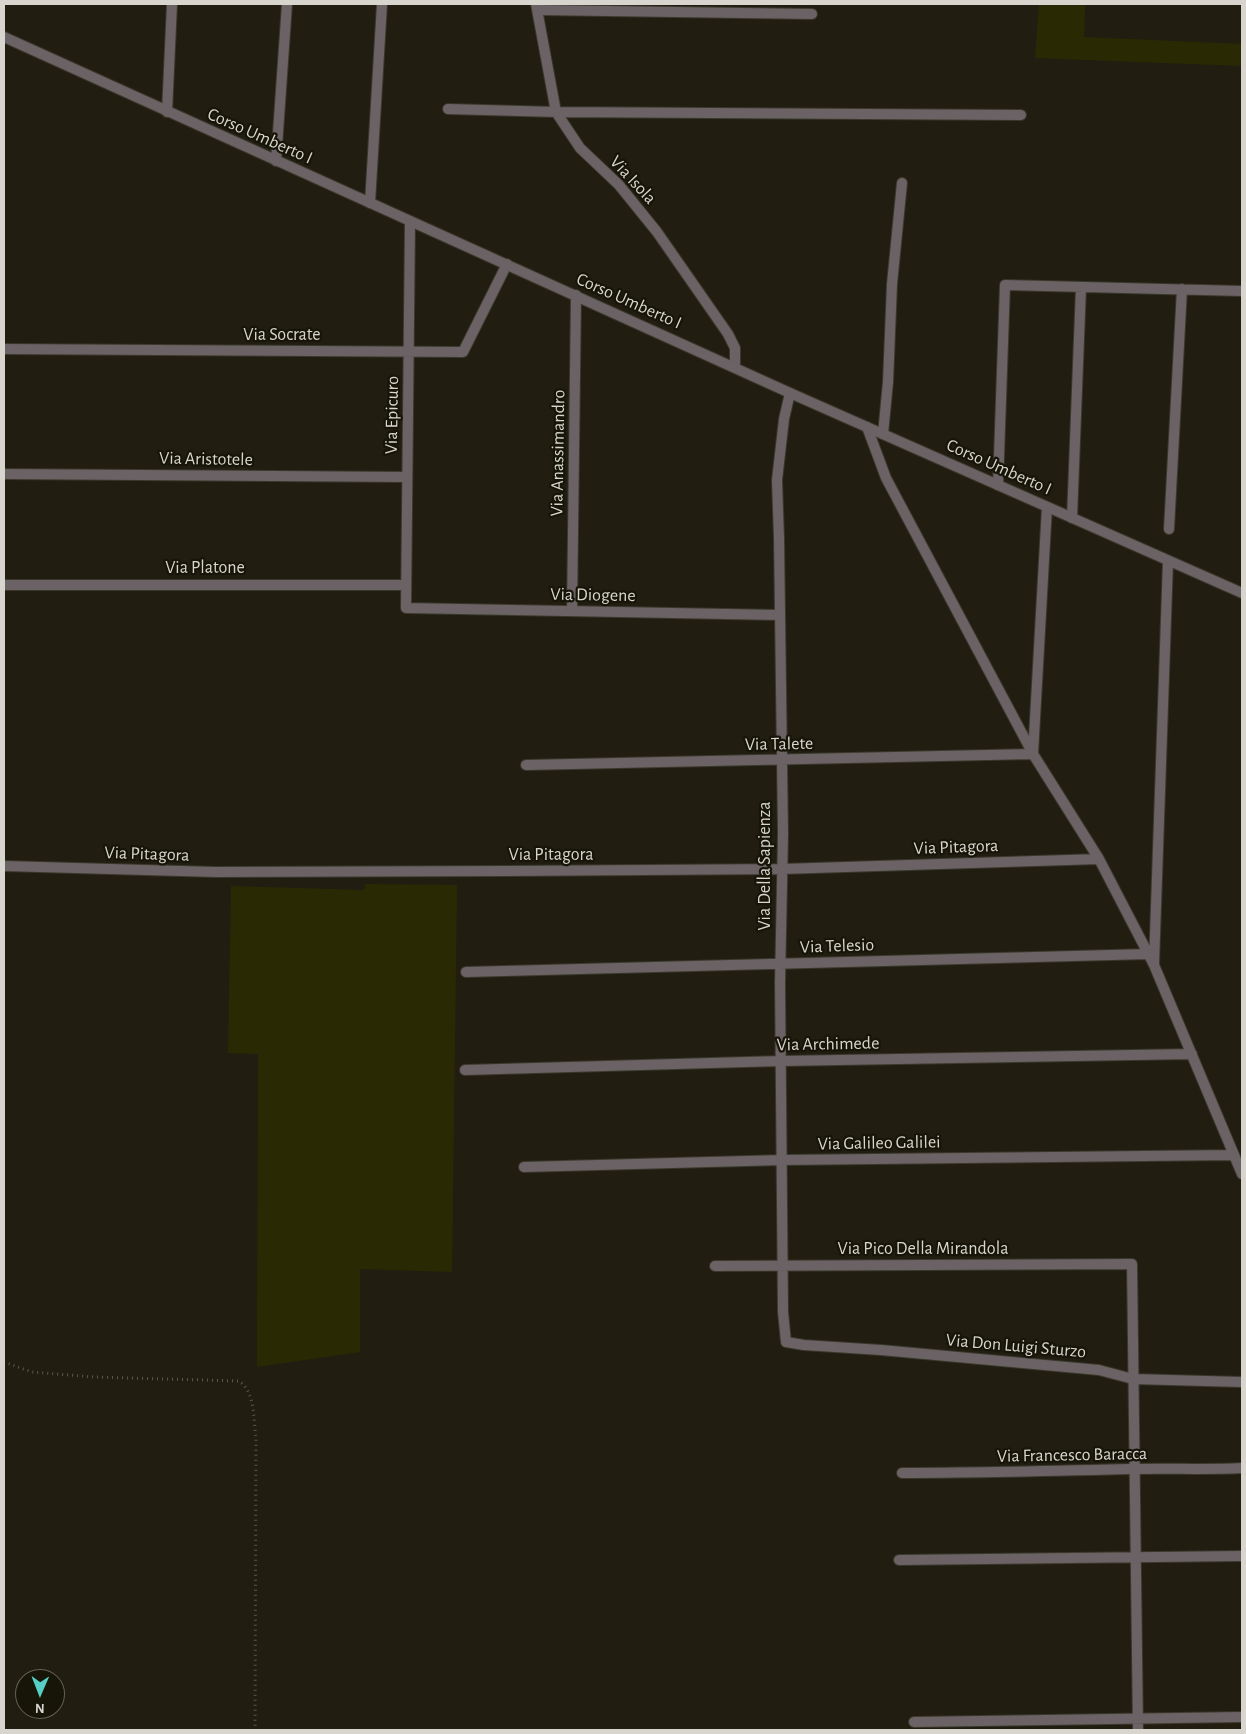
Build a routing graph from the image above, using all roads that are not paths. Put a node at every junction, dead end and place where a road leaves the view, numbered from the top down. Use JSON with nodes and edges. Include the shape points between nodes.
{"nodes":[{"id":1,"x":172,"y":4,"type":"edge"},
{"id":2,"x":287,"y":4,"type":"edge"},
{"id":3,"x":382,"y":4,"type":"edge"},
{"id":4,"x":537,"y":7,"type":"edge"},
{"id":5,"x":812,"y":14,"type":"dead end"},
{"id":6,"x":4,"y":38,"type":"edge"},
{"id":7,"x":448,"y":109,"type":"dead end"},
{"id":8,"x":167,"y":112,"type":"junction"},
{"id":9,"x":556,"y":112,"type":"junction"},
{"id":10,"x":1021,"y":114,"type":"dead end"},
{"id":11,"x":276,"y":161,"type":"junction"},
{"id":12,"x":902,"y":183,"type":"dead end"},
{"id":13,"x":370,"y":203,"type":"junction"},
{"id":14,"x":410,"y":221,"type":"junction"},
{"id":15,"x":506,"y":264,"type":"junction"},
{"id":16,"x":1081,"y":287,"type":"junction"},
{"id":17,"x":1182,"y":289,"type":"junction"},
{"id":18,"x":1242,"y":290,"type":"edge"},
{"id":19,"x":576,"y":295,"type":"junction"},
{"id":20,"x":4,"y":349,"type":"edge"},
{"id":21,"x":408,"y":352,"type":"junction"},
{"id":22,"x":734,"y":367,"type":"junction"},
{"id":23,"x":790,"y":392,"type":"junction"},
{"id":24,"x":867,"y":426,"type":"junction"},
{"id":25,"x":883,"y":434,"type":"junction"},
{"id":26,"x":4,"y":474,"type":"edge"},
{"id":27,"x":407,"y":477,"type":"junction"},
{"id":28,"x":998,"y":485,"type":"junction"},
{"id":29,"x":1047,"y":507,"type":"junction"},
{"id":30,"x":1072,"y":518,"type":"junction"},
{"id":31,"x":1169,"y":529,"type":"dead end"},
{"id":32,"x":1168,"y":560,"type":"junction"},
{"id":33,"x":4,"y":584,"type":"edge"},
{"id":34,"x":406,"y":585,"type":"junction"},
{"id":35,"x":1242,"y":593,"type":"edge"},
{"id":36,"x":406,"y":608,"type":"joint"},
{"id":37,"x":572,"y":611,"type":"junction"},
{"id":38,"x":780,"y":615,"type":"junction"},
{"id":39,"x":1033,"y":754,"type":"junction"},
{"id":40,"x":782,"y":760,"type":"junction"},
{"id":41,"x":526,"y":765,"type":"dead end"},
{"id":42,"x":1099,"y":859,"type":"junction"},
{"id":43,"x":4,"y":866,"type":"edge"},
{"id":44,"x":782,"y":869,"type":"junction"},
{"id":45,"x":1149,"y":954,"type":"junction"},
{"id":46,"x":780,"y":964,"type":"junction"},
{"id":47,"x":1154,"y":964,"type":"junction"},
{"id":48,"x":466,"y":972,"type":"dead end"},
{"id":49,"x":1192,"y":1054,"type":"junction"},
{"id":50,"x":781,"y":1061,"type":"junction"},
{"id":51,"x":465,"y":1070,"type":"dead end"},
{"id":52,"x":1234,"y":1155,"type":"junction"},
{"id":53,"x":783,"y":1160,"type":"junction"},
{"id":54,"x":524,"y":1167,"type":"dead end"},
{"id":55,"x":1242,"y":1174,"type":"edge"},
{"id":56,"x":715,"y":1266,"type":"dead end"},
{"id":57,"x":784,"y":1266,"type":"junction"},
{"id":58,"x":786,"y":1342,"type":"joint"},
{"id":59,"x":1132,"y":1380,"type":"junction"},
{"id":60,"x":1242,"y":1382,"type":"edge"},
{"id":61,"x":1242,"y":1468,"type":"edge"},
{"id":62,"x":1134,"y":1469,"type":"junction"},
{"id":63,"x":902,"y":1473,"type":"dead end"},
{"id":64,"x":1242,"y":1556,"type":"edge"},
{"id":65,"x":1135,"y":1558,"type":"junction"},
{"id":66,"x":898,"y":1560,"type":"dead end"},
{"id":67,"x":1242,"y":1717,"type":"edge"},
{"id":68,"x":1138,"y":1719,"type":"junction"},
{"id":69,"x":914,"y":1722,"type":"dead end"},
{"id":70,"x":1138,"y":1730,"type":"edge"}],
"edges":[{"from":1,"to":8,"type":"street"},
{"from":2,"to":11,"type":"street"},
{"from":3,"to":13,"type":"street"},
{"from":4,"to":5,"type":"street"},
{"from":4,"to":9,"type":"street","name":"Via Isola"},
{"from":6,"to":8,"type":"street","name":"Corso Umberto I"},
{"from":7,"to":9,"type":"street"},
{"from":8,"to":11,"type":"street","name":"Corso Umberto I"},
{"from":9,"to":10,"type":"street"},
{"from":9,"to":22,"type":"street","name":"Via Isola","via":[[580,148],[619,185],[657,232],[728,334],[735,348]]},
{"from":11,"to":13,"type":"street","name":"Corso Umberto I"},
{"from":12,"to":25,"type":"street"},
{"from":13,"to":14,"type":"street","name":"Corso Umberto I"},
{"from":14,"to":15,"type":"street","name":"Corso Umberto I"},
{"from":14,"to":21,"type":"street","name":"Via Epicuro"},
{"from":15,"to":19,"type":"street","name":"Corso Umberto I"},
{"from":15,"to":21,"type":"street","name":"Via Socrate","via":[[463,352]]},
{"from":16,"to":17,"type":"street"},
{"from":16,"to":28,"type":"street","via":[[1005,285]]},
{"from":16,"to":30,"type":"street"},
{"from":17,"to":18,"type":"street"},
{"from":17,"to":31,"type":"street"},
{"from":19,"to":22,"type":"street","name":"Corso Umberto I"},
{"from":19,"to":37,"type":"street","name":"Via Anassimandro"},
{"from":20,"to":21,"type":"street","name":"Via Socrate"},
{"from":21,"to":27,"type":"street","name":"Via Epicuro"},
{"from":22,"to":23,"type":"street","name":"Corso Umberto I"},
{"from":23,"to":24,"type":"street","name":"Corso Umberto I"},
{"from":23,"to":38,"type":"street","name":"Via Della Sapienza","via":[[777,480]]},
{"from":24,"to":25,"type":"street","name":"Corso Umberto I"},
{"from":24,"to":39,"type":"street","via":[[886,478]]},
{"from":25,"to":28,"type":"street","name":"Corso Umberto I"},
{"from":26,"to":27,"type":"street","name":"Via Aristotele"},
{"from":27,"to":34,"type":"street","name":"Via Epicuro"},
{"from":28,"to":29,"type":"street","name":"Corso Umberto I"},
{"from":29,"to":30,"type":"street","name":"Corso Umberto I"},
{"from":29,"to":39,"type":"street"},
{"from":30,"to":32,"type":"street","name":"Corso Umberto I"},
{"from":32,"to":35,"type":"street","name":"Corso Umberto I"},
{"from":32,"to":47,"type":"street"},
{"from":33,"to":34,"type":"street","name":"Via Platone"},
{"from":34,"to":36,"type":"street","name":"Via Epicuro"},
{"from":36,"to":37,"type":"street","name":"Via Diogene"},
{"from":37,"to":38,"type":"street","name":"Via Diogene"},
{"from":38,"to":40,"type":"street","name":"Via Della Sapienza"},
{"from":39,"to":40,"type":"street","name":"Via Talete"},
{"from":39,"to":42,"type":"street"},
{"from":40,"to":41,"type":"street","name":"Via Talete"},
{"from":40,"to":44,"type":"street","name":"Via Della Sapienza"},
{"from":42,"to":44,"type":"street","name":"Via Pitagora"},
{"from":42,"to":45,"type":"street"},
{"from":43,"to":44,"type":"street","name":"Via Pitagora","via":[[216,872]]},
{"from":44,"to":46,"type":"street","name":"Via Della Sapienza"},
{"from":45,"to":46,"type":"street","name":"Via Telesio"},
{"from":45,"to":47,"type":"street"},
{"from":46,"to":48,"type":"street","name":"Via Telesio"},
{"from":46,"to":50,"type":"street","name":"Via Della Sapienza"},
{"from":47,"to":49,"type":"street"},
{"from":49,"to":50,"type":"street","name":"Via Archimede"},
{"from":49,"to":52,"type":"street"},
{"from":50,"to":51,"type":"street","name":"Via Archimede"},
{"from":50,"to":53,"type":"street","name":"Via Della Sapienza"},
{"from":52,"to":53,"type":"street","name":"Via Galileo Galilei"},
{"from":52,"to":55,"type":"street"},
{"from":53,"to":54,"type":"street","name":"Via Galileo Galilei"},
{"from":53,"to":57,"type":"street","name":"Via Della Sapienza"},
{"from":56,"to":57,"type":"street","name":"Via Pico Della Mirandola"},
{"from":57,"to":58,"type":"street","name":"Via Della Sapienza"},
{"from":57,"to":59,"type":"street","name":"Via Pico Della Mirandola","via":[[1132,1264]]},
{"from":58,"to":59,"type":"street","name":"Via Don Luigi Sturzo","via":[[1099,1370]]},
{"from":59,"to":60,"type":"street","name":"Via Don Luigi Sturzo"},
{"from":59,"to":62,"type":"street"},
{"from":61,"to":62,"type":"street","name":"Via Francesco Baracca"},
{"from":62,"to":63,"type":"street","name":"Via Francesco Baracca"},
{"from":62,"to":65,"type":"street"},
{"from":64,"to":65,"type":"street"},
{"from":65,"to":66,"type":"street"},
{"from":65,"to":68,"type":"street"},
{"from":67,"to":68,"type":"street"},
{"from":68,"to":69,"type":"street"},
{"from":68,"to":70,"type":"street"}]}
